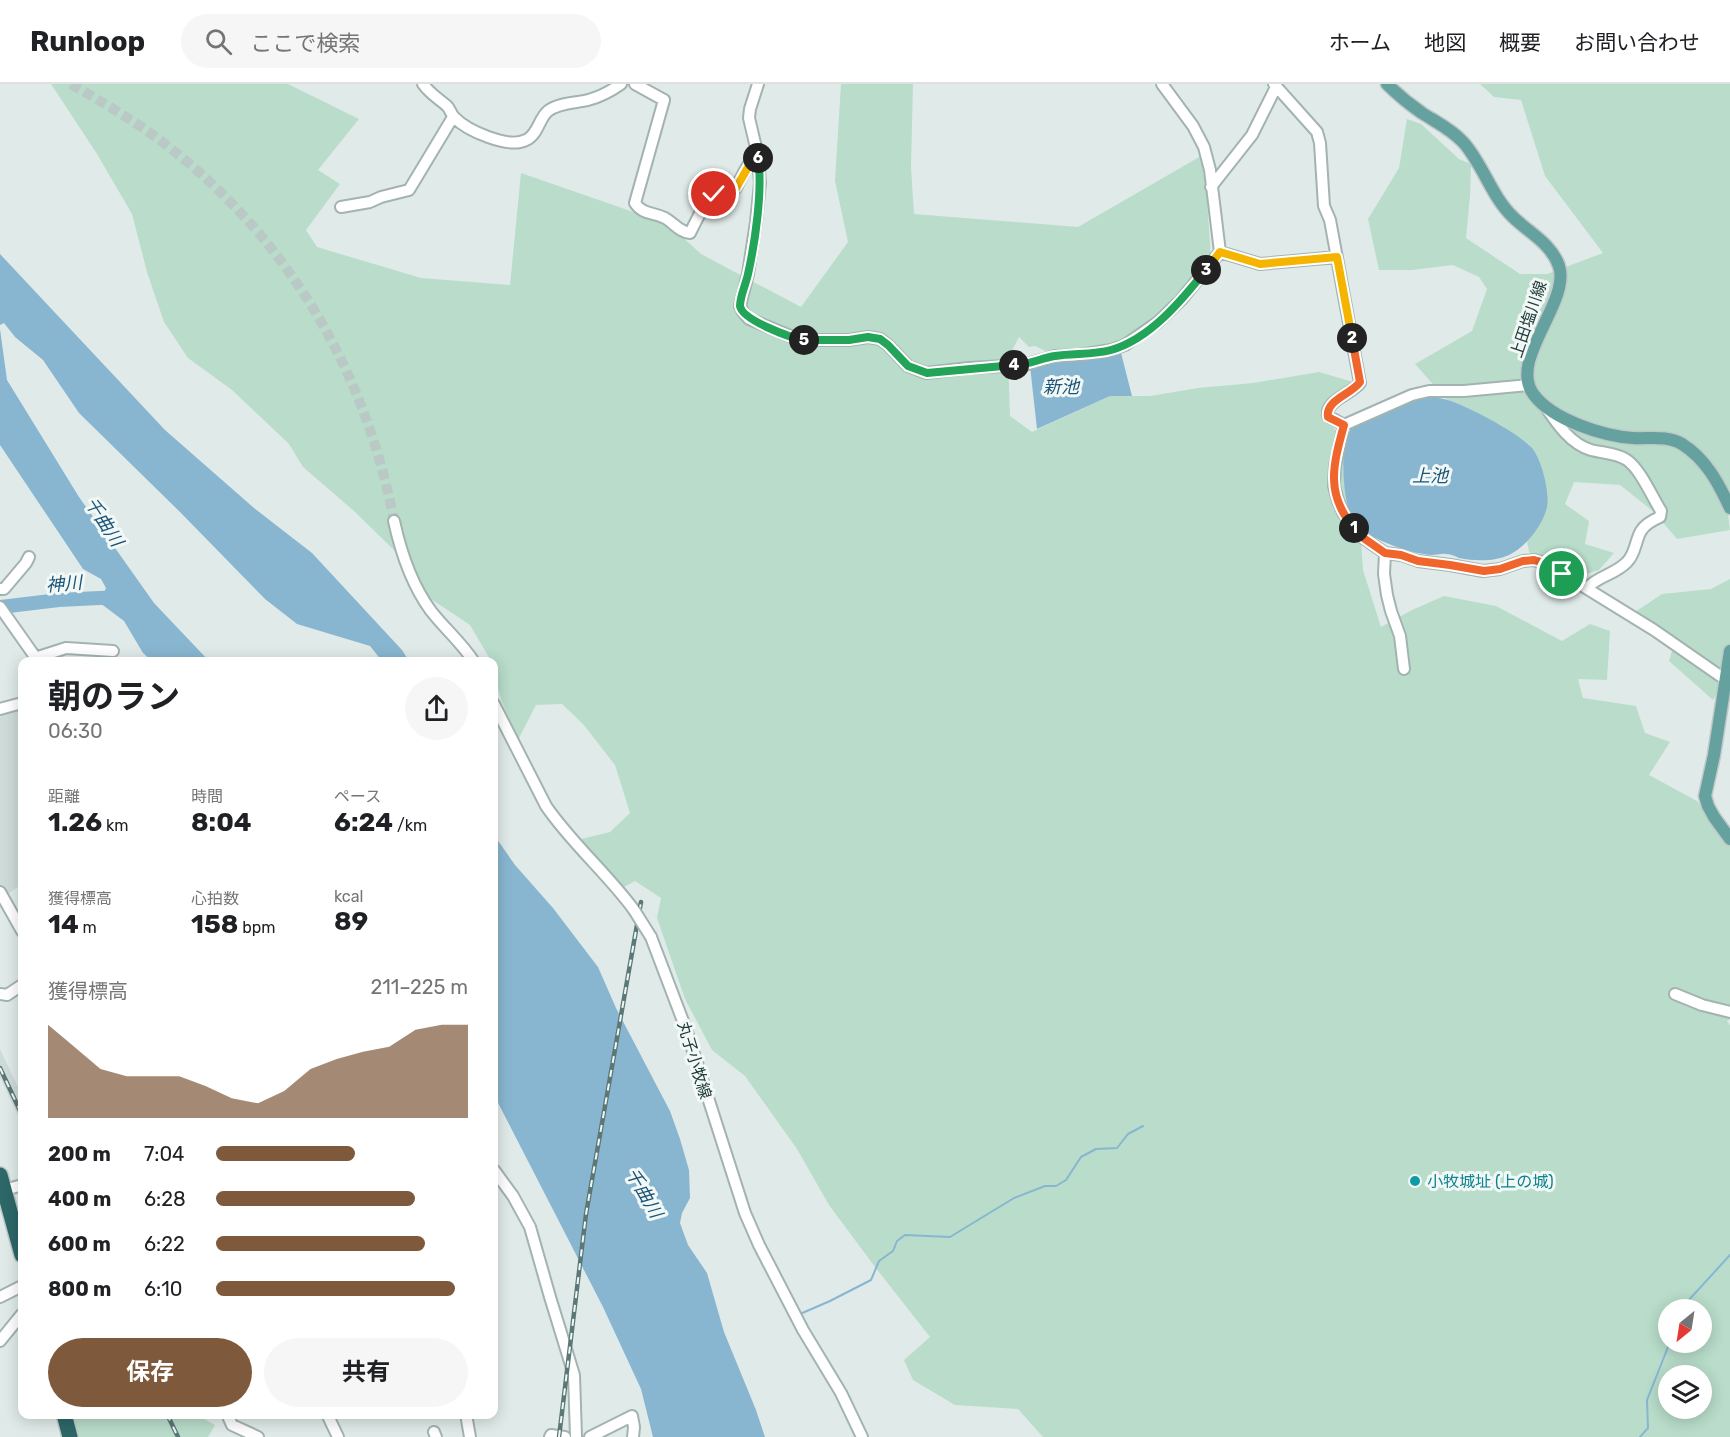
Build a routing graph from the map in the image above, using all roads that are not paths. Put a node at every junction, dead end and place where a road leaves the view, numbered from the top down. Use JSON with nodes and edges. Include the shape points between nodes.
{"nodes":[{"id":1,"x":423,"y":84,"type":"edge"},
{"id":2,"x":621,"y":84,"type":"edge"},
{"id":3,"x":635,"y":84,"type":"edge"},
{"id":4,"x":758,"y":84,"type":"edge"},
{"id":5,"x":1162,"y":84,"type":"edge"},
{"id":6,"x":1387,"y":84,"type":"edge"},
{"id":7,"x":1275,"y":86,"type":"edge"},
{"id":8,"x":453,"y":117,"type":"junction"},
{"id":9,"x":758,"y":156,"type":"junction"},
{"id":10,"x":1212,"y":187,"type":"junction"},
{"id":11,"x":341,"y":207,"type":"dead end"},
{"id":12,"x":1220,"y":252,"type":"junction"},
{"id":13,"x":1337,"y":257,"type":"junction"},
{"id":14,"x":1529,"y":385,"type":"junction"},
{"id":15,"x":1544,"y":405,"type":"junction"},
{"id":16,"x":1344,"y":425,"type":"junction"},
{"id":17,"x":1730,"y":508,"type":"edge"},
{"id":18,"x":394,"y":521,"type":"tunnel mouth"},
{"id":19,"x":1385,"y":553,"type":"junction"},
{"id":20,"x":29,"y":557,"type":"dead end"},
{"id":21,"x":1587,"y":588,"type":"junction"},
{"id":22,"x":0,"y":589,"type":"edge"},
{"id":23,"x":0,"y":607,"type":"edge"},
{"id":24,"x":113,"y":651,"type":"dead end"},
{"id":25,"x":1730,"y":651,"type":"edge"},
{"id":26,"x":35,"y":657,"type":"edge"},
{"id":27,"x":39,"y":657,"type":"edge"},
{"id":28,"x":470,"y":657,"type":"edge"},
{"id":29,"x":1404,"y":669,"type":"dead end"},
{"id":30,"x":1726,"y":680,"type":"junction"},
{"id":31,"x":18,"y":704,"type":"edge"},
{"id":32,"x":0,"y":709,"type":"edge"},
{"id":33,"x":498,"y":712,"type":"edge"},
{"id":34,"x":1730,"y":839,"type":"edge"},
{"id":35,"x":0,"y":892,"type":"edge"},
{"id":36,"x":18,"y":922,"type":"edge"},
{"id":37,"x":18,"y":988,"type":"edge"},
{"id":38,"x":0,"y":994,"type":"edge"},
{"id":39,"x":1675,"y":994,"type":"dead end"},
{"id":40,"x":1730,"y":1012,"type":"edge"},
{"id":41,"x":498,"y":1175,"type":"edge"},
{"id":42,"x":2,"y":1182,"type":"edge"},
{"id":43,"x":18,"y":1184,"type":"edge"},
{"id":44,"x":18,"y":1240,"type":"edge"},
{"id":45,"x":18,"y":1288,"type":"edge"},
{"id":46,"x":0,"y":1297,"type":"edge"},
{"id":47,"x":18,"y":1319,"type":"edge"},
{"id":48,"x":0,"y":1341,"type":"edge"},
{"id":49,"x":65,"y":1419,"type":"edge"},
{"id":50,"x":229,"y":1419,"type":"edge"},
{"id":51,"x":329,"y":1419,"type":"edge"},
{"id":52,"x":467,"y":1419,"type":"edge"},
{"id":53,"x":70,"y":1437,"type":"edge"},
{"id":54,"x":258,"y":1437,"type":"edge"},
{"id":55,"x":338,"y":1437,"type":"edge"},
{"id":56,"x":470,"y":1437,"type":"edge"},
{"id":57,"x":550,"y":1437,"type":"edge"},
{"id":58,"x":565,"y":1437,"type":"edge"},
{"id":59,"x":576,"y":1437,"type":"edge"},
{"id":60,"x":590,"y":1437,"type":"edge"},
{"id":61,"x":633,"y":1437,"type":"edge"},
{"id":62,"x":862,"y":1437,"type":"edge"}],
"edges":[{"from":1,"to":8,"type":"street","via":[[449,108]]},
{"from":2,"to":8,"type":"street","via":[[590,100],[547,111],[528,140],[515,144],[478,134]]},
{"from":3,"to":9,"type":"street","via":[[664,100],[635,203],[640,210],[690,233],[708,200],[714,194],[736,188]]},
{"from":4,"to":9,"type":"street","via":[[749,118]]},
{"from":5,"to":10,"type":"street","via":[[1204,147]]},
{"from":6,"to":14,"type":"main road","name":"上田塩川線","via":[[1463,142],[1504,207],[1555,258],[1560,273],[1558,287],[1529,363]]},
{"from":7,"to":10,"type":"street","via":[[1252,135]]},
{"from":7,"to":13,"type":"street","via":[[1317,132],[1324,206]]},
{"from":8,"to":11,"type":"street","via":[[409,190]]},
{"from":9,"to":12,"type":"street","via":[[759,193],[740,306],[743,312],[749,319],[800,340],[880,339],[908,366],[927,373],[1024,365],[1125,345],[1181,300]]},
{"from":10,"to":12,"type":"street"},
{"from":12,"to":13,"type":"street","via":[[1260,264]]},
{"from":13,"to":16,"type":"street","via":[[1360,382],[1327,411],[1328,417]]},
{"from":14,"to":15,"type":"main road"},
{"from":14,"to":16,"type":"street","via":[[1429,391]]},
{"from":15,"to":17,"type":"main road","via":[[1585,428],[1680,443],[1716,478]]},
{"from":15,"to":21,"type":"street","via":[[1573,441],[1627,460],[1660,512],[1641,531],[1628,561]]},
{"from":16,"to":19,"type":"street","via":[[1333,474],[1338,501],[1350,524]]},
{"from":18,"to":28,"type":"street","via":[[404,562],[422,597]]},
{"from":19,"to":21,"type":"street","via":[[1484,571],[1534,560]]},
{"from":19,"to":29,"type":"street","via":[[1387,595],[1400,636]]},
{"from":20,"to":22,"type":"street"},
{"from":21,"to":30,"type":"street"},
{"from":23,"to":26,"type":"street"},
{"from":24,"to":27,"type":"street","via":[[66,648]]},
{"from":25,"to":30,"type":"main road"},
{"from":30,"to":34,"type":"main road","via":[[1705,796]]},
{"from":31,"to":32,"type":"street"},
{"from":33,"to":62,"type":"street","name":"丸子小牧線","bridge":true,"via":[[546,806],[565,833],[620,890],[651,937],[686,1029],[745,1213]]},
{"from":35,"to":36,"type":"street"},
{"from":37,"to":38,"type":"street","via":[[7,995]]},
{"from":39,"to":40,"type":"street"},
{"from":41,"to":59,"type":"street","via":[[530,1227],[574,1374]]},
{"from":42,"to":43,"type":"street"},
{"from":42,"to":44,"type":"highway"},
{"from":45,"to":46,"type":"street"},
{"from":47,"to":48,"type":"street"},
{"from":49,"to":53,"type":"highway"},
{"from":50,"to":54,"type":"street","via":[[232,1425]]},
{"from":51,"to":55,"type":"street"},
{"from":52,"to":56,"type":"street"},
{"from":57,"to":58,"type":"street"},
{"from":60,"to":61,"type":"street","via":[[632,1416]]}]}
